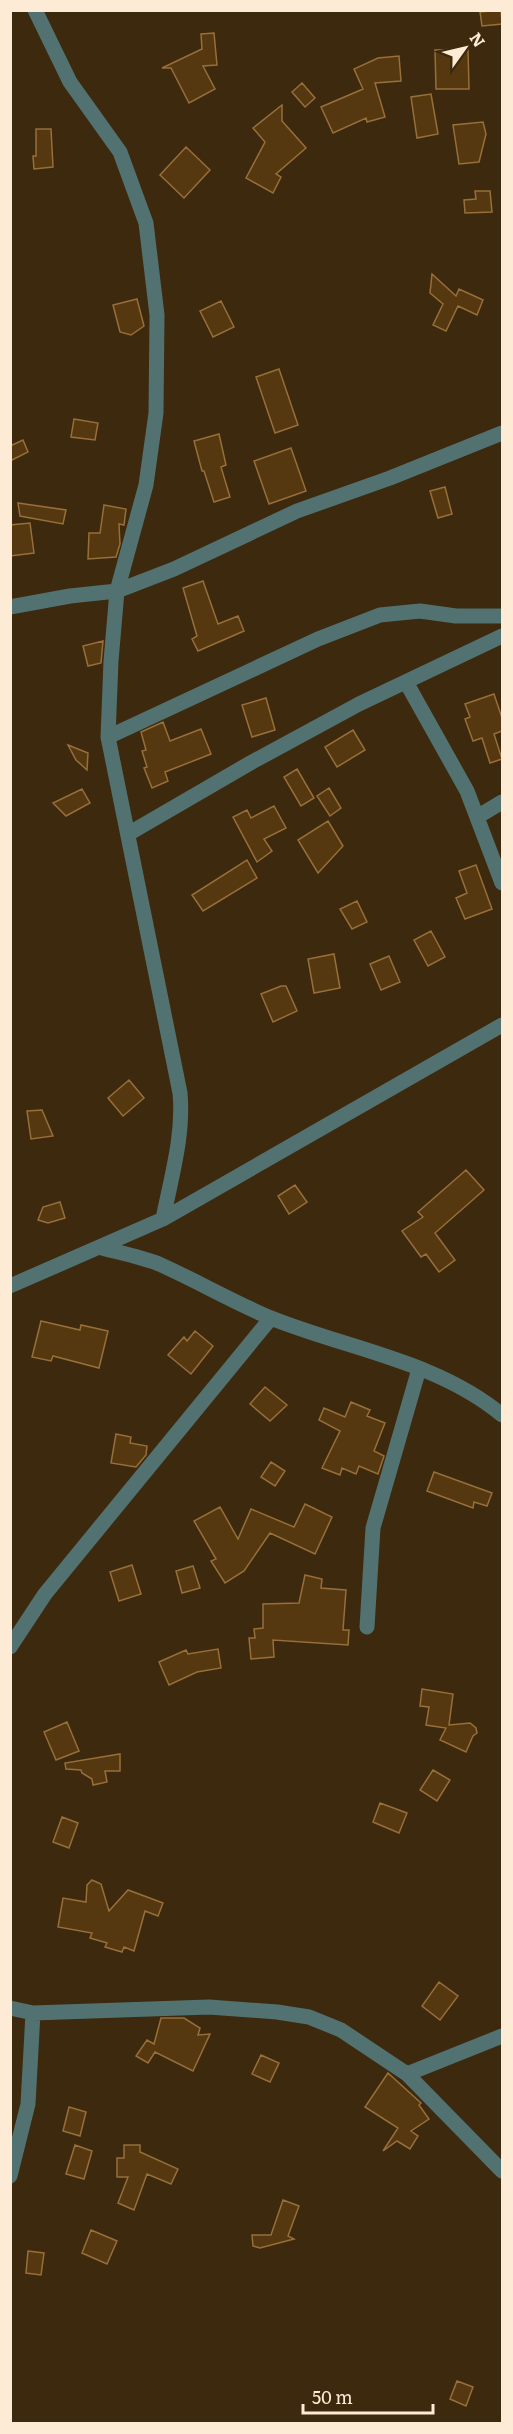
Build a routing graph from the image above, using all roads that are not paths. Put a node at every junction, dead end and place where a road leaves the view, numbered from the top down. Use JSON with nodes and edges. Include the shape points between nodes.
{"nodes":[{"id":1,"x":35,"y":10,"type":"edge"},
{"id":2,"x":502,"y":433,"type":"edge"},
{"id":3,"x":117,"y":591,"type":"junction"},
{"id":4,"x":10,"y":607,"type":"edge"},
{"id":5,"x":502,"y":616,"type":"edge"},
{"id":6,"x":502,"y":636,"type":"edge"},
{"id":7,"x":406,"y":682,"type":"junction"},
{"id":8,"x":108,"y":737,"type":"junction"},
{"id":9,"x":502,"y":802,"type":"edge"},
{"id":10,"x":477,"y":817,"type":"junction"},
{"id":11,"x":128,"y":834,"type":"junction"},
{"id":12,"x":502,"y":883,"type":"edge"},
{"id":13,"x":502,"y":1025,"type":"edge"},
{"id":14,"x":163,"y":1219,"type":"junction"},
{"id":15,"x":102,"y":1248,"type":"junction"},
{"id":16,"x":10,"y":1286,"type":"edge"},
{"id":17,"x":271,"y":1318,"type":"junction"},
{"id":18,"x":419,"y":1369,"type":"junction"},
{"id":19,"x":502,"y":1415,"type":"edge"},
{"id":20,"x":367,"y":1627,"type":"dead end"},
{"id":21,"x":10,"y":1647,"type":"edge"},
{"id":22,"x":10,"y":2008,"type":"edge"},
{"id":23,"x":33,"y":2013,"type":"junction"},
{"id":24,"x":502,"y":2036,"type":"edge"},
{"id":25,"x":407,"y":2074,"type":"junction"},
{"id":26,"x":502,"y":2171,"type":"edge"},
{"id":27,"x":10,"y":2176,"type":"edge"}],
"edges":[{"from":1,"to":3,"type":"street","via":[[70,82],[120,152],[146,223],[157,315],[156,413],[146,485]]},
{"from":2,"to":3,"type":"street","via":[[297,511],[174,569]]},
{"from":3,"to":4,"type":"street"},
{"from":3,"to":8,"type":"street"},
{"from":5,"to":8,"type":"street","via":[[420,611],[380,615],[318,639]]},
{"from":6,"to":7,"type":"street"},
{"from":7,"to":10,"type":"street","via":[[467,791]]},
{"from":7,"to":11,"type":"street","via":[[252,762]]},
{"from":8,"to":11,"type":"street"},
{"from":9,"to":10,"type":"street"},
{"from":10,"to":12,"type":"street"},
{"from":11,"to":14,"type":"street","via":[[182,1114]]},
{"from":13,"to":14,"type":"street"},
{"from":14,"to":15,"type":"street"},
{"from":15,"to":16,"type":"street"},
{"from":15,"to":17,"type":"street","via":[[157,1263]]},
{"from":17,"to":18,"type":"street"},
{"from":17,"to":21,"type":"street","via":[[45,1594]]},
{"from":18,"to":19,"type":"street","via":[[452,1383]]},
{"from":18,"to":20,"type":"street","via":[[373,1528]]},
{"from":22,"to":23,"type":"street"},
{"from":23,"to":25,"type":"street","via":[[209,2007],[309,2017],[341,2030]]},
{"from":23,"to":27,"type":"street","via":[[28,2104]]},
{"from":24,"to":25,"type":"street"},
{"from":25,"to":26,"type":"street"}]}
